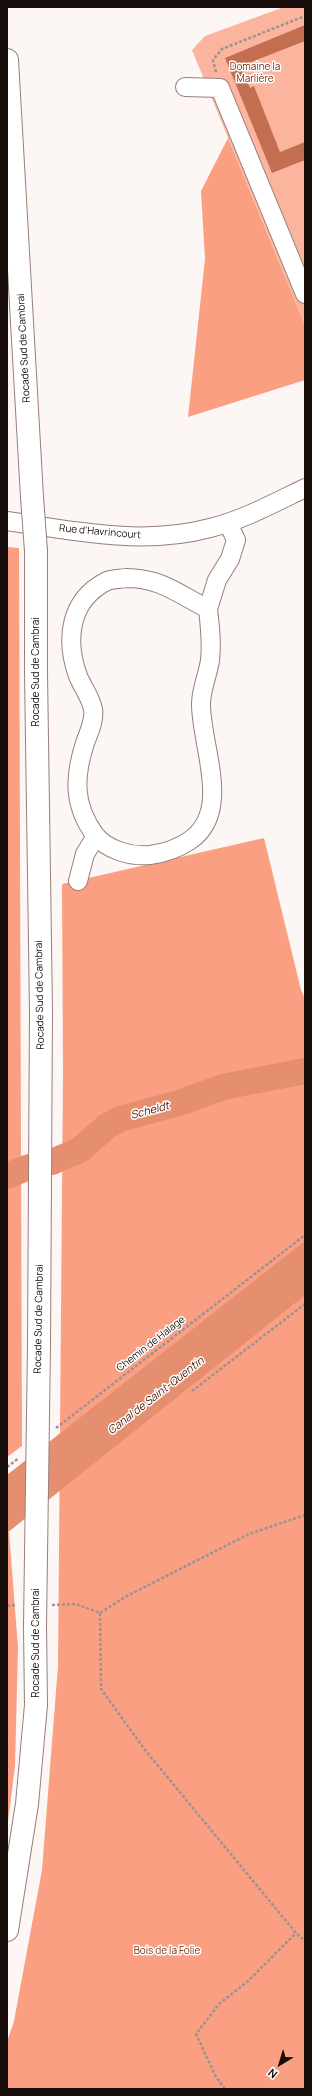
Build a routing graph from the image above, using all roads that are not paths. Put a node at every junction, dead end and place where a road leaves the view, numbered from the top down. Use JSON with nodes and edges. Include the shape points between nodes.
{"nodes":[{"id":1,"x":7,"y":60,"type":"edge"},
{"id":2,"x":184,"y":87,"type":"dead end"},
{"id":3,"x":305,"y":294,"type":"edge"},
{"id":4,"x":305,"y":488,"type":"edge"},
{"id":5,"x":7,"y":521,"type":"edge"},
{"id":6,"x":228,"y":523,"type":"junction"},
{"id":7,"x":208,"y":609,"type":"junction"},
{"id":8,"x":96,"y":836,"type":"junction"},
{"id":9,"x":78,"y":882,"type":"dead end"},
{"id":10,"x":7,"y":1930,"type":"edge"}],
"edges":[{"from":1,"to":10,"type":"highway","name":"Rocade Sud de Cambrai","bridge":true,"via":[[36,551],[40,1011],[36,1705],[28,1796]]},
{"from":2,"to":3,"type":"street","via":[[220,88]]},
{"from":4,"to":6,"type":"street","name":"Rue d'Havrincourt"},
{"from":5,"to":6,"type":"street","name":"Rue d'Havrincourt","via":[[96,534],[142,537],[178,535]]},
{"from":6,"to":7,"type":"street","via":[[236,540],[230,559],[216,580]]},
{"from":7,"to":8,"type":"street","via":[[211,635],[210,662],[201,694],[201,718],[213,796],[210,816],[197,835],[186,843],[175,850],[150,855],[134,855],[111,848]]},
{"from":7,"to":8,"type":"street","via":[[166,585],[144,578],[126,578],[108,580],[93,591],[77,610],[70,635],[78,675],[93,708],[92,724],[80,758],[76,786],[82,815]]},
{"from":8,"to":9,"type":"street","via":[[86,854]]}]}
